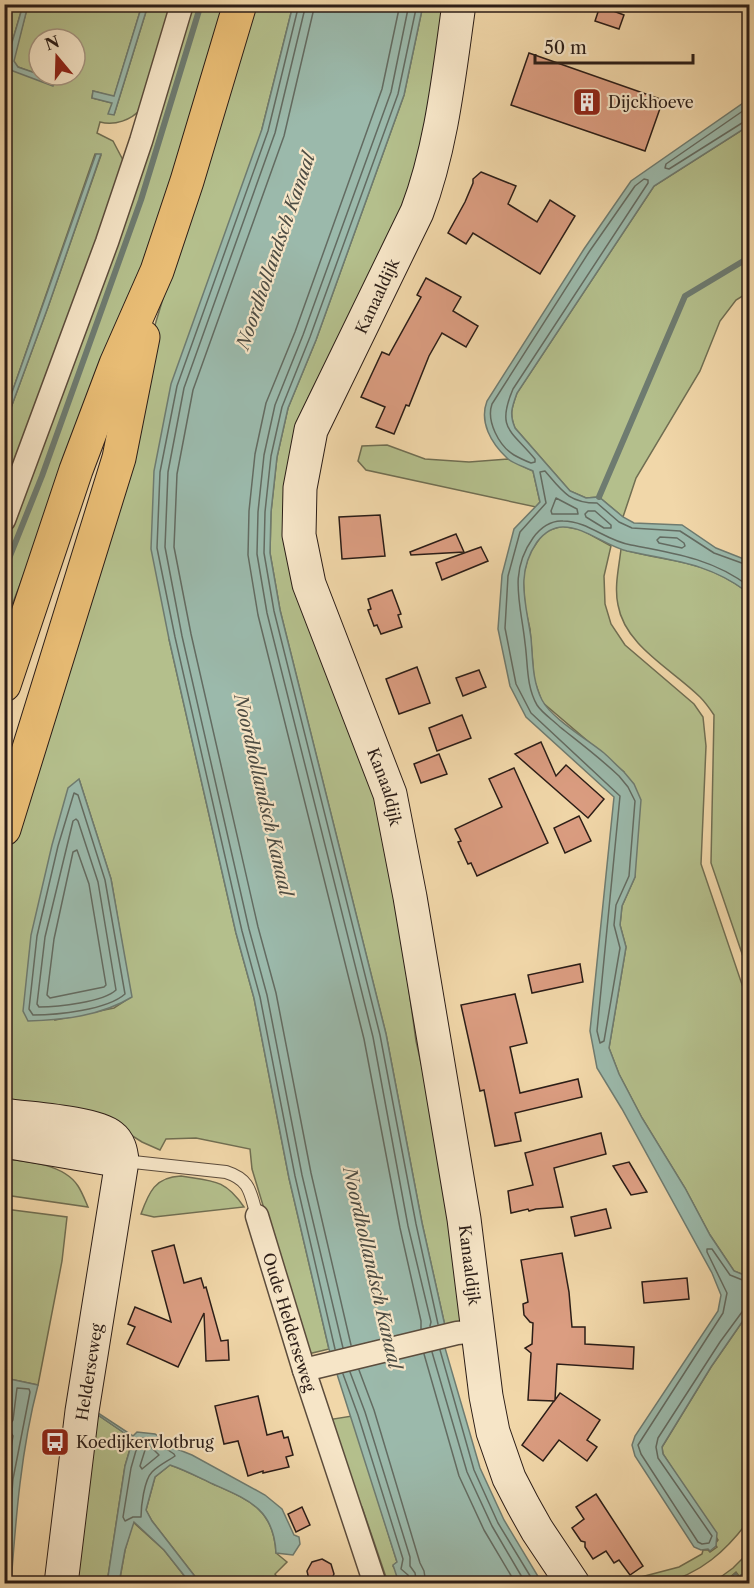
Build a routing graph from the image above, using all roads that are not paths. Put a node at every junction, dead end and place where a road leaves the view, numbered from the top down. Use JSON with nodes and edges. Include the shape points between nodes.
{"nodes":[{"id":1,"x":182,"y":4,"type":"edge"},
{"id":2,"x":240,"y":4,"type":"edge"},
{"id":3,"x":459,"y":4,"type":"edge"},
{"id":4,"x":157,"y":271,"type":"junction"},
{"id":5,"x":4,"y":520,"type":"edge"},
{"id":6,"x":4,"y":685,"type":"edge"},
{"id":7,"x":4,"y":829,"type":"edge"},
{"id":8,"x":4,"y":1115,"type":"edge"},
{"id":9,"x":4,"y":1141,"type":"edge"},
{"id":10,"x":122,"y":1161,"type":"junction"},
{"id":11,"x":257,"y":1216,"type":"joint"},
{"id":12,"x":468,"y":1332,"type":"junction"},
{"id":13,"x":312,"y":1368,"type":"junction"},
{"id":14,"x":61,"y":1584,"type":"edge"},
{"id":15,"x":375,"y":1584,"type":"edge"},
{"id":16,"x":573,"y":1584,"type":"edge"}],
"edges":[{"from":1,"to":5,"type":"street","via":[[107,242]]},
{"from":2,"to":4,"type":"main road"},
{"from":3,"to":12,"type":"street","name":"Kanaaldijk","via":[[429,180],[311,430],[300,488],[299,535],[309,584],[390,794],[464,1219]]},
{"from":4,"to":6,"type":"main road","via":[[76,470]]},
{"from":4,"to":7,"type":"main road","via":[[119,458]]},
{"from":8,"to":10,"type":"street","via":[[103,1132],[118,1142]]},
{"from":9,"to":10,"type":"street"},
{"from":10,"to":11,"type":"lane","name":"Oude Helderseweg","via":[[235,1175],[248,1186]]},
{"from":10,"to":14,"type":"street","name":"Helderseweg","via":[[82,1411]]},
{"from":11,"to":13,"type":"street","name":"Oude Helderseweg"},
{"from":12,"to":13,"type":"street"},
{"from":12,"to":16,"type":"street","name":"Kanaaldijk","via":[[509,1478],[532,1522]]},
{"from":13,"to":15,"type":"street","name":"Oude Helderseweg"}]}
